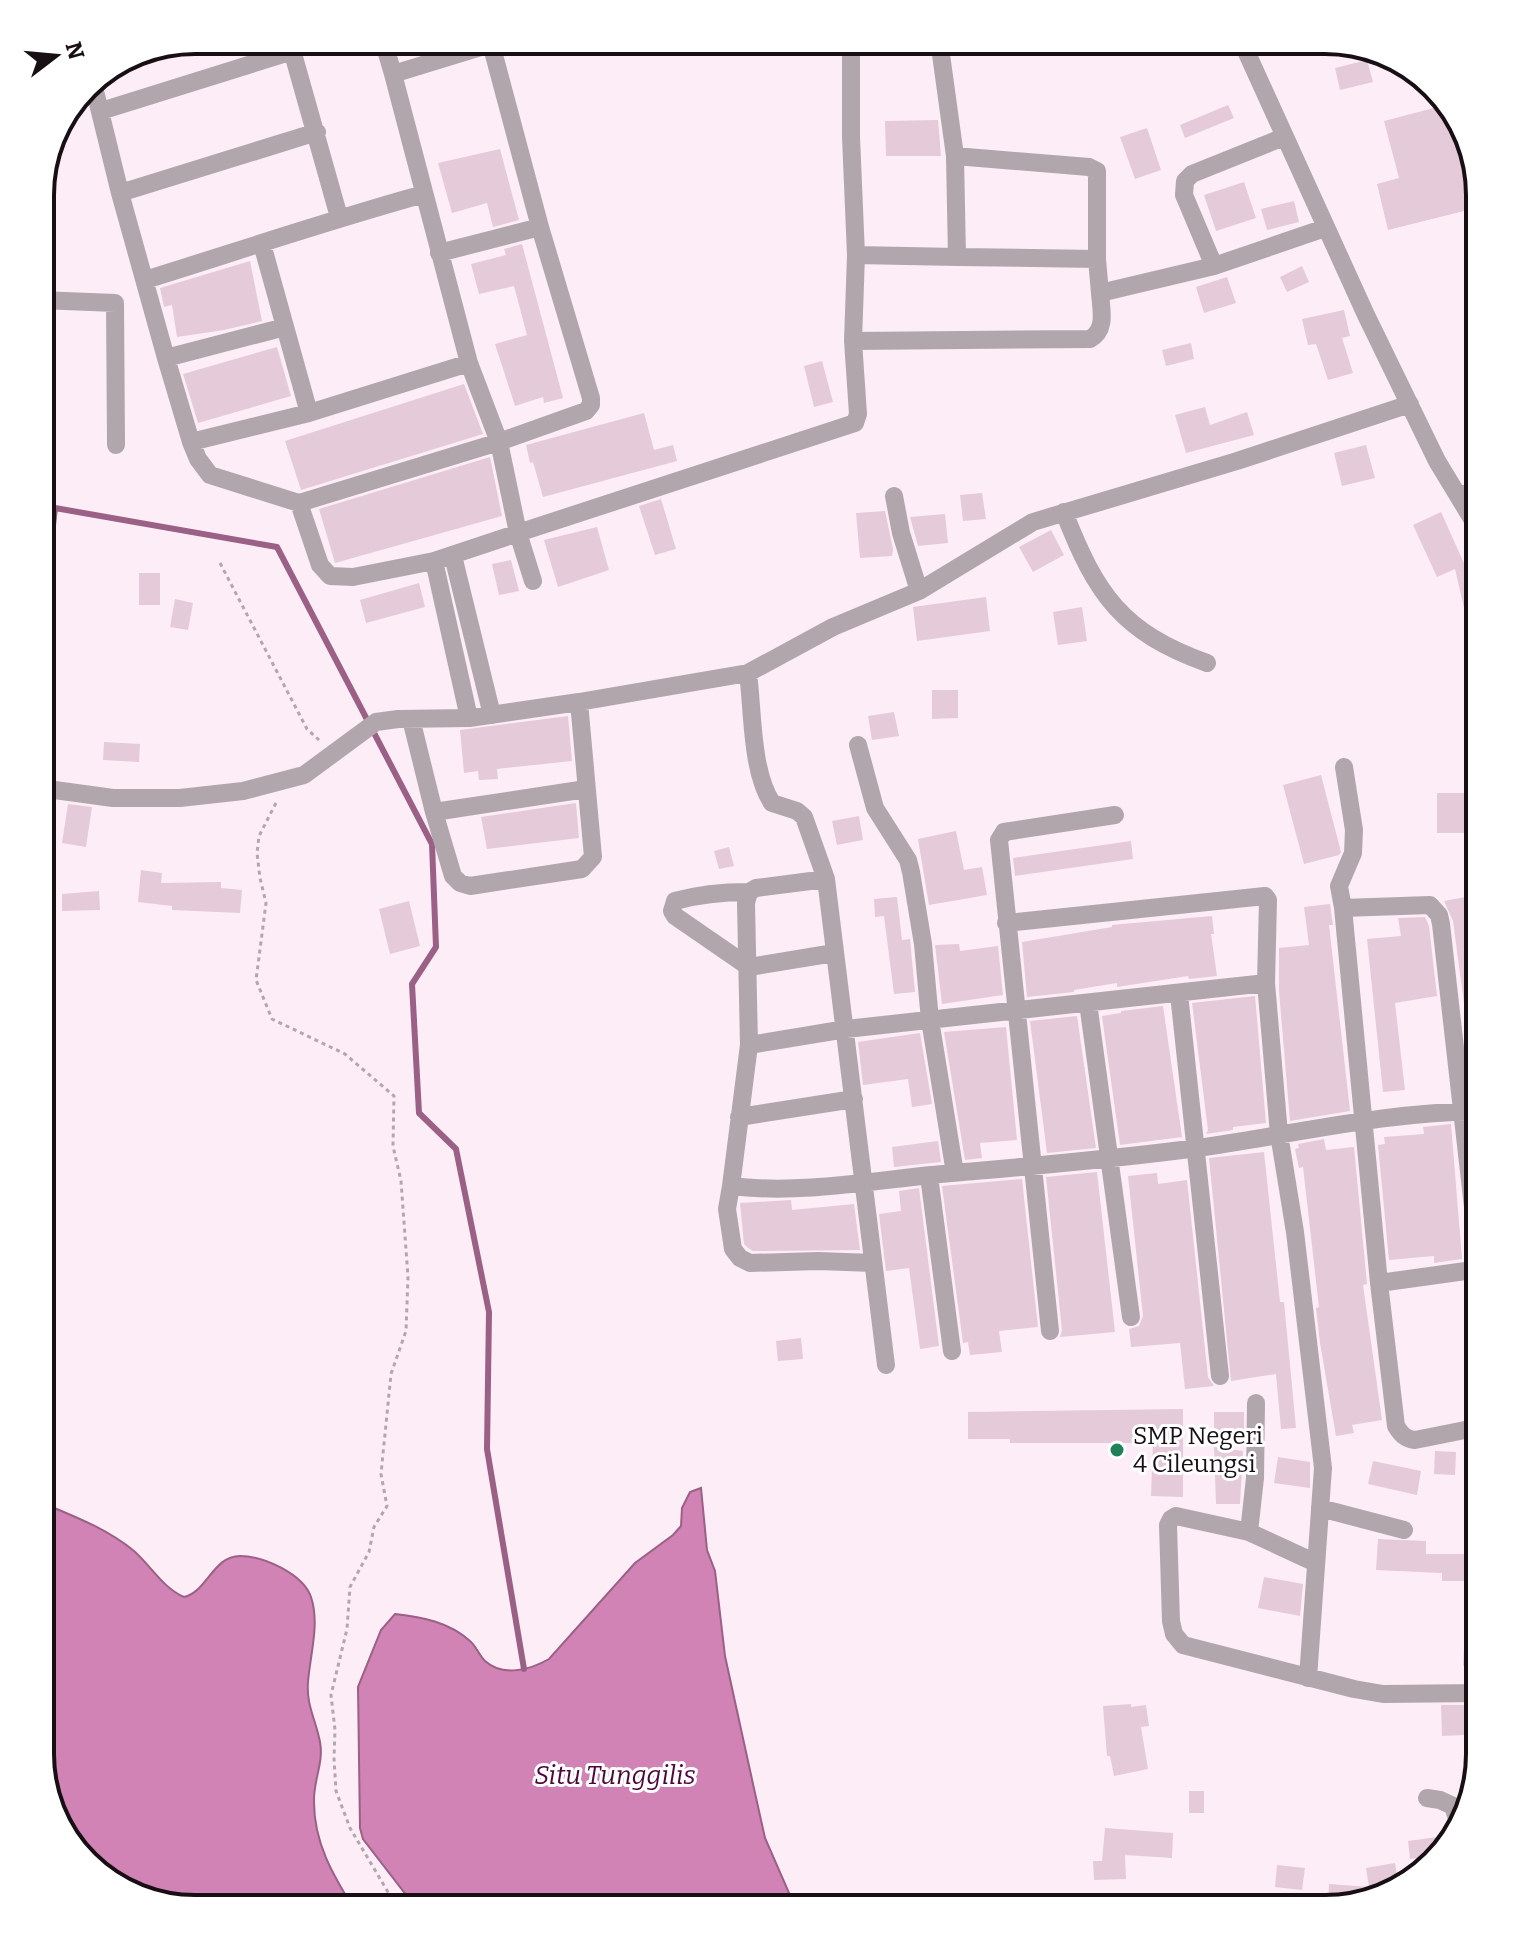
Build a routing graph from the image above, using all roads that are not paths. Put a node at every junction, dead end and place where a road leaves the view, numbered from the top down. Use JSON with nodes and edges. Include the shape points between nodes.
{"nodes":[{"id":1,"x":268,"y":54,"type":"edge"},
{"id":2,"x":293,"y":54,"type":"edge"},
{"id":3,"x":387,"y":54,"type":"edge"},
{"id":4,"x":457,"y":54,"type":"edge"},
{"id":5,"x":498,"y":54,"type":"edge"},
{"id":6,"x":851,"y":54,"type":"edge"},
{"id":7,"x":941,"y":54,"type":"edge"},
{"id":8,"x":1247,"y":54,"type":"edge"},
{"id":9,"x":393,"y":74,"type":"junction"},
{"id":10,"x":96,"y":95,"type":"edge"},
{"id":11,"x":101,"y":111,"type":"junction"},
{"id":12,"x":317,"y":132,"type":"junction"},
{"id":13,"x":1284,"y":137,"type":"junction"},
{"id":14,"x":955,"y":156,"type":"junction"},
{"id":15,"x":120,"y":193,"type":"junction"},
{"id":16,"x":424,"y":194,"type":"junction"},
{"id":17,"x":339,"y":217,"type":"junction"},
{"id":18,"x":540,"y":227,"type":"junction"},
{"id":19,"x":1325,"y":228,"type":"junction"},
{"id":20,"x":262,"y":244,"type":"junction"},
{"id":21,"x":439,"y":253,"type":"junction"},
{"id":22,"x":856,"y":255,"type":"junction"},
{"id":23,"x":957,"y":257,"type":"junction"},
{"id":24,"x":1097,"y":259,"type":"junction"},
{"id":25,"x":1214,"y":266,"type":"junction"},
{"id":26,"x":145,"y":280,"type":"junction"},
{"id":27,"x":1100,"y":293,"type":"junction"},
{"id":28,"x":54,"y":301,"type":"edge"},
{"id":29,"x":285,"y":327,"type":"junction"},
{"id":30,"x":853,"y":341,"type":"junction"},
{"id":31,"x":166,"y":358,"type":"junction"},
{"id":32,"x":469,"y":363,"type":"junction"},
{"id":33,"x":1410,"y":404,"type":"junction"},
{"id":34,"x":309,"y":413,"type":"junction"},
{"id":35,"x":191,"y":442,"type":"junction"},
{"id":36,"x":499,"y":442,"type":"junction"},
{"id":37,"x":116,"y":445,"type":"dead end"},
{"id":38,"x":1466,"y":493,"type":"edge"},
{"id":39,"x":894,"y":496,"type":"dead end"},
{"id":40,"x":1458,"y":496,"type":"junction"},
{"id":41,"x":299,"y":503,"type":"junction"},
{"id":42,"x":1466,"y":509,"type":"edge"},
{"id":43,"x":1064,"y":512,"type":"junction"},
{"id":44,"x":518,"y":533,"type":"junction"},
{"id":45,"x":444,"y":558,"type":"junction"},
{"id":46,"x":533,"y":581,"type":"dead end"},
{"id":47,"x":919,"y":591,"type":"junction"},
{"id":48,"x":1207,"y":663,"type":"dead end"},
{"id":49,"x":748,"y":673,"type":"junction"},
{"id":50,"x":579,"y":702,"type":"junction"},
{"id":51,"x":492,"y":715,"type":"junction"},
{"id":52,"x":469,"y":718,"type":"junction"},
{"id":53,"x":411,"y":719,"type":"junction"},
{"id":54,"x":858,"y":745,"type":"dead end"},
{"id":55,"x":1344,"y":767,"type":"dead end"},
{"id":56,"x":586,"y":789,"type":"junction"},
{"id":57,"x":54,"y":790,"type":"edge"},
{"id":58,"x":434,"y":812,"type":"junction"},
{"id":59,"x":1115,"y":815,"type":"dead end"},
{"id":60,"x":826,"y":879,"type":"junction"},
{"id":61,"x":749,"y":892,"type":"junction"},
{"id":62,"x":1343,"y":908,"type":"junction"},
{"id":63,"x":1006,"y":923,"type":"junction"},
{"id":64,"x":834,"y":953,"type":"junction"},
{"id":65,"x":749,"y":967,"type":"junction"},
{"id":66,"x":1266,"y":983,"type":"junction"},
{"id":67,"x":1179,"y":994,"type":"junction"},
{"id":68,"x":1088,"y":1003,"type":"junction"},
{"id":69,"x":1016,"y":1011,"type":"junction"},
{"id":70,"x":930,"y":1020,"type":"junction"},
{"id":71,"x":846,"y":1029,"type":"junction"},
{"id":72,"x":749,"y":1045,"type":"junction"},
{"id":73,"x":1466,"y":1080,"type":"edge"},
{"id":74,"x":854,"y":1099,"type":"junction"},
{"id":75,"x":1466,"y":1112,"type":"edge"},
{"id":76,"x":739,"y":1117,"type":"junction"},
{"id":77,"x":1365,"y":1122,"type":"junction"},
{"id":78,"x":1279,"y":1134,"type":"junction"},
{"id":79,"x":1196,"y":1148,"type":"junction"},
{"id":80,"x":1111,"y":1157,"type":"junction"},
{"id":81,"x":1032,"y":1165,"type":"junction"},
{"id":82,"x":955,"y":1173,"type":"junction"},
{"id":83,"x":929,"y":1176,"type":"junction"},
{"id":84,"x":863,"y":1183,"type":"junction"},
{"id":85,"x":731,"y":1186,"type":"junction"},
{"id":86,"x":873,"y":1263,"type":"junction"},
{"id":87,"x":1466,"y":1274,"type":"edge"},
{"id":88,"x":1379,"y":1283,"type":"junction"},
{"id":89,"x":1131,"y":1317,"type":"dead end"},
{"id":90,"x":1050,"y":1331,"type":"dead end"},
{"id":91,"x":952,"y":1351,"type":"dead end"},
{"id":92,"x":886,"y":1365,"type":"dead end"},
{"id":93,"x":1220,"y":1376,"type":"dead end"},
{"id":94,"x":1256,"y":1403,"type":"dead end"},
{"id":95,"x":1466,"y":1430,"type":"edge"},
{"id":96,"x":1320,"y":1508,"type":"junction"},
{"id":97,"x":1404,"y":1530,"type":"dead end"},
{"id":98,"x":1249,"y":1532,"type":"junction"},
{"id":99,"x":1316,"y":1563,"type":"junction"},
{"id":100,"x":1308,"y":1678,"type":"junction"},
{"id":101,"x":1466,"y":1693,"type":"edge"},
{"id":102,"x":1427,"y":1798,"type":"dead end"},
{"id":103,"x":1454,"y":1810,"type":"edge"}],
"edges":[{"from":1,"to":11,"type":"street"},
{"from":2,"to":12,"type":"street"},
{"from":3,"to":9,"type":"street"},
{"from":4,"to":9,"type":"street"},
{"from":5,"to":18,"type":"street"},
{"from":6,"to":22,"type":"street"},
{"from":7,"to":14,"type":"street"},
{"from":8,"to":13,"type":"street"},
{"from":9,"to":16,"type":"street"},
{"from":10,"to":11,"type":"street"},
{"from":11,"to":15,"type":"street"},
{"from":12,"to":15,"type":"street"},
{"from":12,"to":17,"type":"street"},
{"from":13,"to":19,"type":"street"},
{"from":13,"to":25,"type":"street","via":[[1185,181],[1184,195]]},
{"from":14,"to":23,"type":"street"},
{"from":14,"to":24,"type":"street","via":[[1097,171]]},
{"from":15,"to":26,"type":"street"},
{"from":16,"to":17,"type":"street"},
{"from":16,"to":21,"type":"street"},
{"from":17,"to":20,"type":"street"},
{"from":18,"to":21,"type":"street"},
{"from":18,"to":36,"type":"street","via":[[591,405]]},
{"from":19,"to":25,"type":"street"},
{"from":19,"to":33,"type":"street"},
{"from":20,"to":26,"type":"street"},
{"from":20,"to":29,"type":"street"},
{"from":21,"to":32,"type":"street"},
{"from":22,"to":23,"type":"street"},
{"from":22,"to":30,"type":"street"},
{"from":23,"to":24,"type":"street"},
{"from":24,"to":27,"type":"street"},
{"from":25,"to":27,"type":"street"},
{"from":26,"to":31,"type":"street"},
{"from":27,"to":30,"type":"street","via":[[1101,327],[1090,339]]},
{"from":28,"to":37,"type":"street","via":[[115,303]]},
{"from":29,"to":31,"type":"street"},
{"from":29,"to":34,"type":"street"},
{"from":30,"to":44,"type":"street","via":[[855,423]]},
{"from":31,"to":35,"type":"street"},
{"from":32,"to":34,"type":"street"},
{"from":32,"to":36,"type":"street"},
{"from":33,"to":40,"type":"street"},
{"from":33,"to":43,"type":"street"},
{"from":34,"to":35,"type":"street"},
{"from":35,"to":41,"type":"street","via":[[210,475]]},
{"from":36,"to":41,"type":"street"},
{"from":36,"to":44,"type":"street"},
{"from":38,"to":40,"type":"street"},
{"from":39,"to":47,"type":"street"},
{"from":40,"to":42,"type":"street"},
{"from":41,"to":45,"type":"street","via":[[320,565],[330,576],[353,577]]},
{"from":43,"to":47,"type":"street","via":[[1033,522]]},
{"from":43,"to":48,"type":"street","via":[[1080,553],[1115,609],[1165,644]]},
{"from":44,"to":45,"type":"street"},
{"from":44,"to":46,"type":"street"},
{"from":45,"to":51,"type":"street"},
{"from":45,"to":52,"type":"street"},
{"from":47,"to":49,"type":"street","via":[[833,627]]},
{"from":49,"to":50,"type":"street"},
{"from":49,"to":60,"type":"street","via":[[757,756],[768,796],[772,803],[804,817]]},
{"from":50,"to":51,"type":"street"},
{"from":50,"to":56,"type":"street"},
{"from":51,"to":52,"type":"street"},
{"from":52,"to":53,"type":"street"},
{"from":53,"to":57,"type":"street","via":[[376,722],[304,775],[243,791],[113,798]]},
{"from":53,"to":58,"type":"street"},
{"from":54,"to":70,"type":"street","via":[[875,808],[908,860]]},
{"from":55,"to":62,"type":"street","via":[[1354,830],[1353,853],[1339,886]]},
{"from":56,"to":58,"type":"street"},
{"from":56,"to":58,"type":"street","via":[[593,857],[582,869],[470,886],[453,876]]},
{"from":59,"to":63,"type":"street","via":[[1004,832],[999,840]]},
{"from":60,"to":61,"type":"street"},
{"from":60,"to":64,"type":"street"},
{"from":61,"to":65,"type":"street"},
{"from":61,"to":65,"type":"street","via":[[706,894],[672,905],[675,916]]},
{"from":62,"to":73,"type":"street","via":[[1435,908]]},
{"from":62,"to":77,"type":"street"},
{"from":63,"to":66,"type":"street","via":[[1260,895],[1268,900]]},
{"from":63,"to":69,"type":"street"},
{"from":64,"to":65,"type":"street"},
{"from":64,"to":71,"type":"street"},
{"from":65,"to":72,"type":"street"},
{"from":66,"to":67,"type":"street"},
{"from":66,"to":78,"type":"street"},
{"from":67,"to":68,"type":"street"},
{"from":67,"to":79,"type":"street"},
{"from":68,"to":69,"type":"street"},
{"from":68,"to":80,"type":"street"},
{"from":69,"to":70,"type":"street"},
{"from":69,"to":81,"type":"street"},
{"from":70,"to":71,"type":"street"},
{"from":70,"to":82,"type":"street"},
{"from":71,"to":72,"type":"street"},
{"from":71,"to":74,"type":"street"},
{"from":72,"to":76,"type":"street"},
{"from":74,"to":76,"type":"street"},
{"from":74,"to":84,"type":"street"},
{"from":75,"to":77,"type":"street"},
{"from":76,"to":85,"type":"street"},
{"from":77,"to":78,"type":"street"},
{"from":77,"to":88,"type":"street"},
{"from":78,"to":79,"type":"street"},
{"from":78,"to":96,"type":"street","via":[[1323,1468]]},
{"from":79,"to":80,"type":"street"},
{"from":79,"to":93,"type":"street"},
{"from":80,"to":81,"type":"street"},
{"from":80,"to":89,"type":"street"},
{"from":81,"to":82,"type":"street"},
{"from":81,"to":90,"type":"street"},
{"from":82,"to":83,"type":"street"},
{"from":83,"to":84,"type":"street"},
{"from":83,"to":91,"type":"street"},
{"from":84,"to":85,"type":"street"},
{"from":84,"to":86,"type":"street"},
{"from":85,"to":86,"type":"street","via":[[727,1209],[733,1249],[740,1258],[750,1263]]},
{"from":86,"to":92,"type":"street"},
{"from":87,"to":88,"type":"street"},
{"from":88,"to":95,"type":"street","via":[[1396,1426],[1406,1439],[1415,1440]]},
{"from":94,"to":98,"type":"street"},
{"from":96,"to":97,"type":"street"},
{"from":96,"to":99,"type":"street"},
{"from":98,"to":99,"type":"street"},
{"from":98,"to":100,"type":"street","via":[[1171,1519],[1174,1634],[1183,1645]]},
{"from":99,"to":100,"type":"street"},
{"from":100,"to":101,"type":"street","via":[[1383,1694]]},
{"from":102,"to":103,"type":"street"}]}
